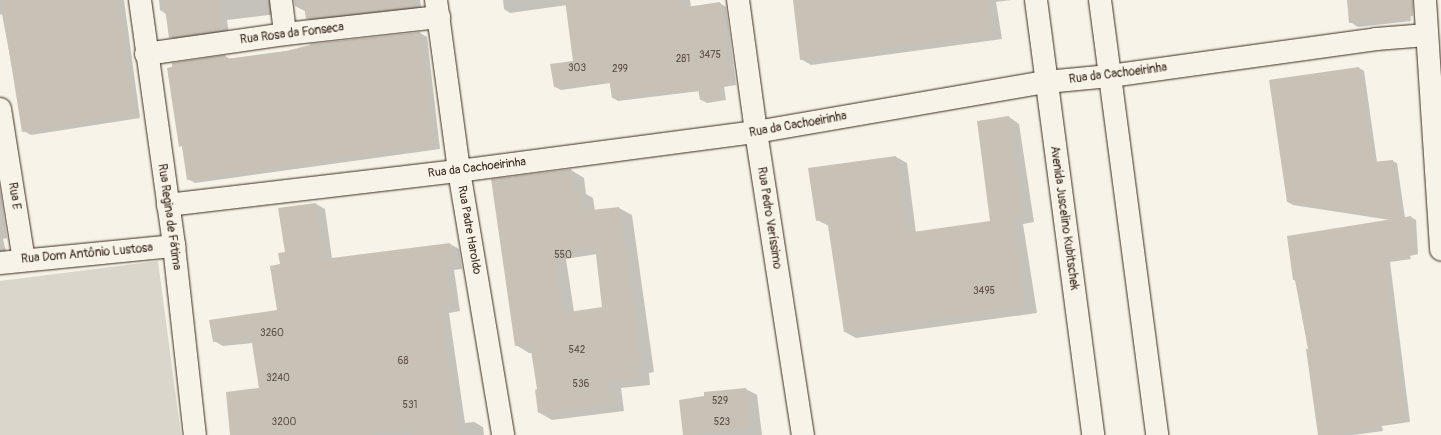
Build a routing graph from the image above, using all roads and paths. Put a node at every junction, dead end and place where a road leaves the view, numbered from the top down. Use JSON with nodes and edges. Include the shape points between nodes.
{"nodes":[{"id":1,"x":140,"y":0,"type":"edge"},
{"id":2,"x":281,"y":0,"type":"edge"},
{"id":3,"x":738,"y":0,"type":"edge"},
{"id":4,"x":1036,"y":0,"type":"edge"},
{"id":5,"x":1100,"y":0,"type":"edge"},
{"id":6,"x":1425,"y":0,"type":"edge"},
{"id":7,"x":438,"y":8,"type":"edge"},
{"id":8,"x":285,"y":34,"type":"junction"},
{"id":9,"x":1428,"y":35,"type":"junction"},
{"id":10,"x":146,"y":54,"type":"junction"},
{"id":11,"x":1110,"y":76,"type":"junction"},
{"id":12,"x":1046,"y":82,"type":"junction"},
{"id":13,"x":0,"y":109,"type":"edge"},
{"id":14,"x":756,"y":132,"type":"junction"},
{"id":15,"x":459,"y":171,"type":"junction"},
{"id":16,"x":168,"y":205,"type":"junction"},
{"id":17,"x":174,"y":246,"type":"junction"},
{"id":18,"x":1441,"y":248,"type":"edge"},
{"id":19,"x":24,"y":260,"type":"junction"},
{"id":20,"x":0,"y":263,"type":"edge"},
{"id":21,"x":195,"y":435,"type":"edge"},
{"id":22,"x":504,"y":435,"type":"edge"},
{"id":23,"x":803,"y":435,"type":"edge"},
{"id":24,"x":1093,"y":435,"type":"edge"},
{"id":25,"x":1157,"y":435,"type":"edge"}],
"edges":[{"from":1,"to":10,"type":"street","name":"Rua Regina de Fátima"},
{"from":2,"to":8,"type":"street"},
{"from":3,"to":14,"type":"street","name":"Rua Pedro Veríssimo"},
{"from":4,"to":12,"type":"street","name":"Avenida Juscelino Kubitschek"},
{"from":5,"to":11,"type":"street"},
{"from":6,"to":9,"type":"street"},
{"from":7,"to":8,"type":"street","name":"Rua Rosa da Fonseca"},
{"from":7,"to":15,"type":"street","name":"Rua Padre Haroldo"},
{"from":8,"to":10,"type":"street","name":"Rua Rosa da Fonseca"},
{"from":9,"to":11,"type":"street","name":"Rua da Cachoeirinha","via":[[1376,39]]},
{"from":9,"to":18,"type":"street"},
{"from":10,"to":16,"type":"street","name":"Rua Regina de Fátima"},
{"from":11,"to":12,"type":"street","name":"Rua da Cachoeirinha"},
{"from":11,"to":25,"type":"street"},
{"from":12,"to":14,"type":"street","name":"Rua da Cachoeirinha"},
{"from":12,"to":24,"type":"street","name":"Avenida Juscelino Kubitschek"},
{"from":13,"to":19,"type":"street","name":"Rua E"},
{"from":14,"to":15,"type":"street","name":"Rua da Cachoeirinha"},
{"from":14,"to":23,"type":"street","name":"Rua Pedro Veríssimo"},
{"from":15,"to":16,"type":"street","name":"Rua da Cachoeirinha"},
{"from":15,"to":22,"type":"street","name":"Rua Padre Haroldo"},
{"from":16,"to":17,"type":"street","name":"Rua Regina de Fátima"},
{"from":17,"to":19,"type":"street","name":"Rua Dom Antônio Lustosa"},
{"from":17,"to":21,"type":"street","name":"Rua Regina de Fátima"},
{"from":19,"to":20,"type":"street","name":"Rua Dom Antônio Lustosa"}]}
